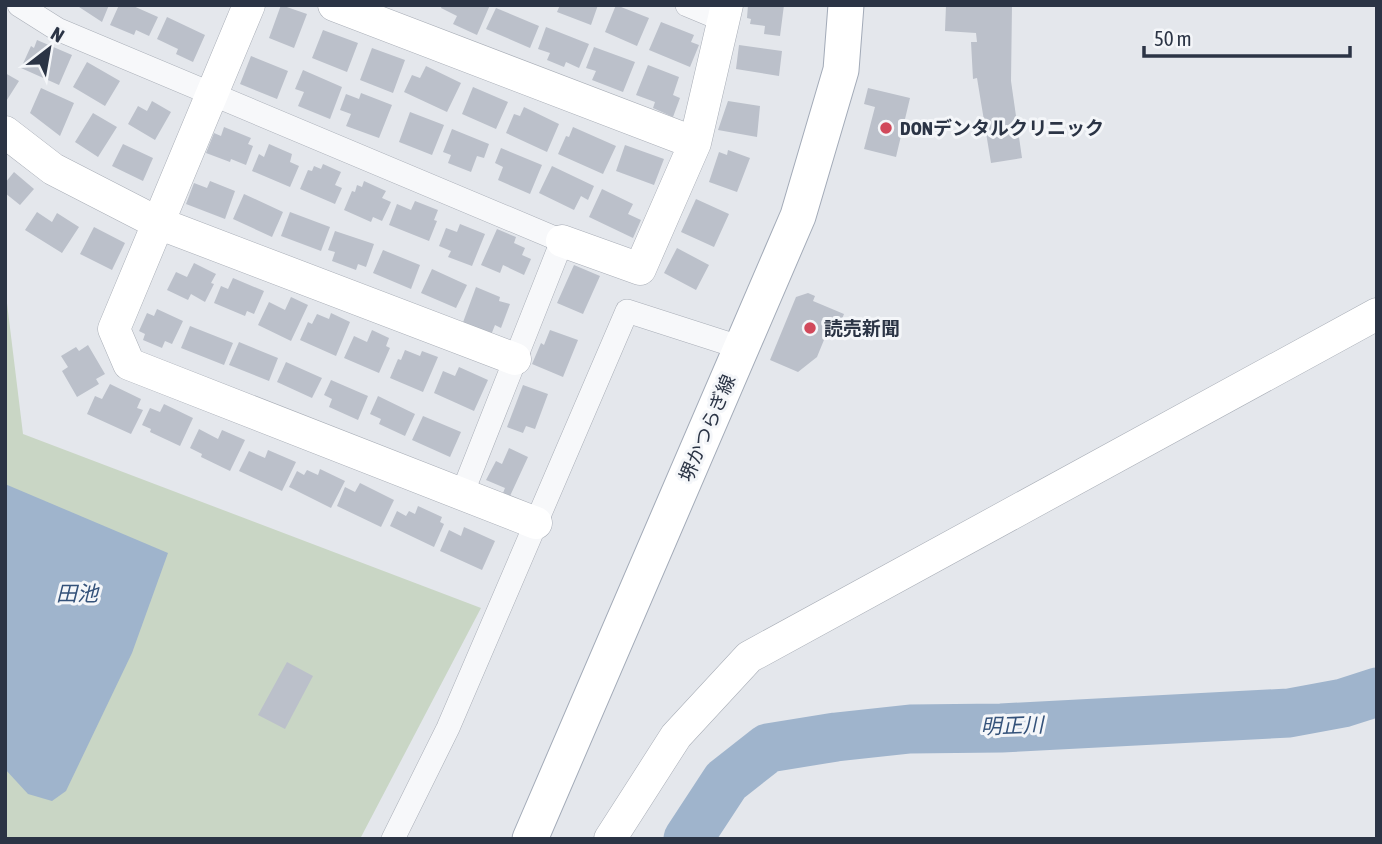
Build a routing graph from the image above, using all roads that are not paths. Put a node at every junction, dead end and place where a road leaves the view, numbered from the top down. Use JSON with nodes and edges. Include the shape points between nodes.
{"nodes":[{"id":1,"x":19,"y":5,"type":"edge"},
{"id":2,"x":249,"y":5,"type":"edge"},
{"id":3,"x":334,"y":5,"type":"edge"},
{"id":4,"x":687,"y":5,"type":"edge"},
{"id":5,"x":846,"y":5,"type":"edge"},
{"id":6,"x":725,"y":13,"type":"edge"},
{"id":7,"x":212,"y":95,"type":"junction"},
{"id":8,"x":5,"y":132,"type":"edge"},
{"id":9,"x":695,"y":143,"type":"junction"},
{"id":10,"x":158,"y":223,"type":"junction"},
{"id":11,"x":562,"y":241,"type":"junction"},
{"id":12,"x":1377,"y":314,"type":"edge"},
{"id":13,"x":742,"y":348,"type":"junction"},
{"id":14,"x":515,"y":359,"type":"junction"},
{"id":15,"x":462,"y":494,"type":"junction"},
{"id":16,"x":536,"y":523,"type":"junction"},
{"id":17,"x":393,"y":839,"type":"edge"},
{"id":18,"x":530,"y":839,"type":"edge"},
{"id":19,"x":610,"y":839,"type":"edge"}],
"edges":[{"from":1,"to":7,"type":"street","via":[[57,29]]},
{"from":2,"to":7,"type":"street"},
{"from":3,"to":9,"type":"street"},
{"from":4,"to":6,"type":"street"},
{"from":5,"to":13,"type":"main road","name":"堺かつらぎ線","via":[[841,70],[798,216]]},
{"from":6,"to":9,"type":"street"},
{"from":7,"to":10,"type":"street"},
{"from":7,"to":11,"type":"street"},
{"from":8,"to":10,"type":"street","via":[[53,169]]},
{"from":9,"to":11,"type":"street","via":[[640,269]]},
{"from":10,"to":14,"type":"street"},
{"from":10,"to":15,"type":"street","via":[[114,329],[129,364]]},
{"from":11,"to":14,"type":"street"},
{"from":12,"to":19,"type":"street","via":[[749,657],[676,736]]},
{"from":13,"to":16,"type":"street","via":[[627,311]]},
{"from":13,"to":18,"type":"main road","name":"堺かつらぎ線"},
{"from":14,"to":15,"type":"street"},
{"from":15,"to":16,"type":"street"},
{"from":16,"to":17,"type":"street"}]}
